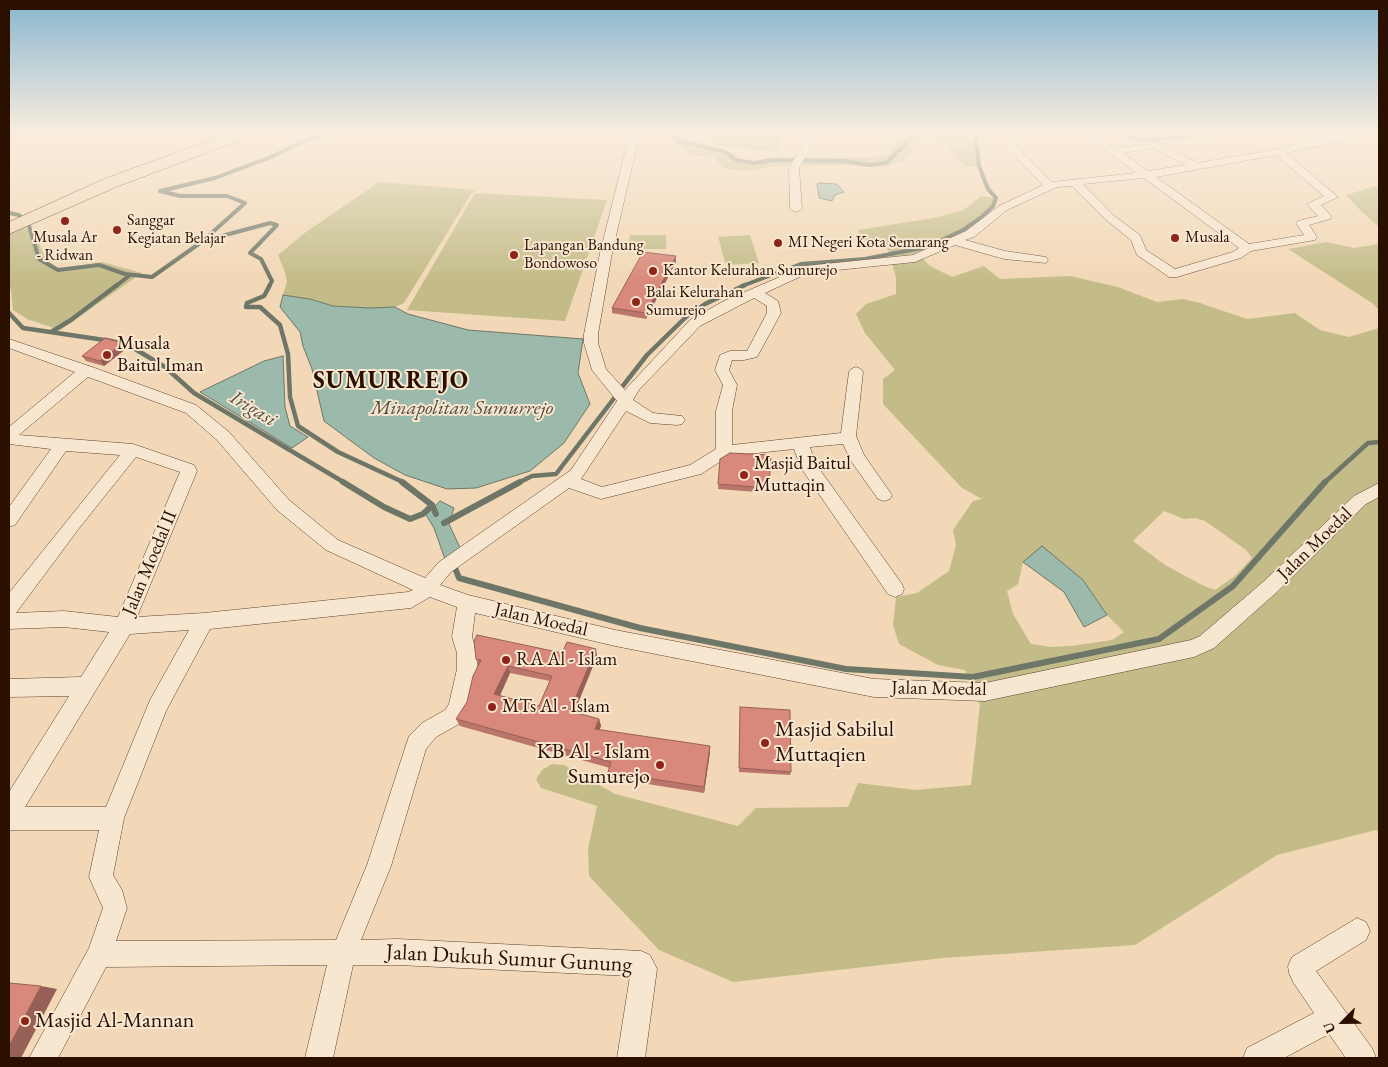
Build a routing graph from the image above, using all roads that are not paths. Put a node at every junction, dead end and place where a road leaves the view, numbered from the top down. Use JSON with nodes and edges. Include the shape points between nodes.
{"nodes":[{"id":1,"x":113,"y":182,"type":"edge"},
{"id":2,"x":623,"y":182,"type":"edge"},
{"id":3,"x":796,"y":182,"type":"edge"},
{"id":4,"x":1046,"y":182,"type":"edge"},
{"id":5,"x":1075,"y":182,"type":"joint"},
{"id":6,"x":1157,"y":182,"type":"edge"},
{"id":7,"x":1314,"y":182,"type":"edge"},
{"id":8,"x":1051,"y":186,"type":"junction"},
{"id":9,"x":796,"y":209,"type":"dead end"},
{"id":10,"x":9,"y":229,"type":"edge"},
{"id":11,"x":954,"y":241,"type":"junction"},
{"id":12,"x":1247,"y":248,"type":"junction"},
{"id":13,"x":1042,"y":260,"type":"dead end"},
{"id":14,"x":756,"y":293,"type":"junction"},
{"id":15,"x":9,"y":343,"type":"edge"},
{"id":16,"x":87,"y":370,"type":"junction"},
{"id":17,"x":856,"y":372,"type":"dead end"},
{"id":18,"x":625,"y":402,"type":"junction"},
{"id":19,"x":677,"y":420,"type":"dead end"},
{"id":20,"x":848,"y":436,"type":"junction"},
{"id":21,"x":9,"y":437,"type":"edge"},
{"id":22,"x":800,"y":442,"type":"junction"},
{"id":23,"x":62,"y":445,"type":"junction"},
{"id":24,"x":133,"y":450,"type":"junction"},
{"id":25,"x":724,"y":452,"type":"junction"},
{"id":26,"x":568,"y":481,"type":"junction"},
{"id":27,"x":1379,"y":490,"type":"edge"},
{"id":28,"x":884,"y":495,"type":"dead end"},
{"id":29,"x":9,"y":520,"type":"edge"},
{"id":30,"x":895,"y":589,"type":"dead end"},
{"id":31,"x":436,"y":592,"type":"junction"},
{"id":32,"x":467,"y":603,"type":"junction"},
{"id":33,"x":9,"y":607,"type":"edge"},
{"id":34,"x":204,"y":620,"type":"junction"},
{"id":35,"x":9,"y":621,"type":"edge"},
{"id":36,"x":124,"y":626,"type":"junction"},
{"id":37,"x":85,"y":686,"type":"junction"},
{"id":38,"x":9,"y":688,"type":"edge"},
{"id":39,"x":9,"y":812,"type":"edge"},
{"id":40,"x":113,"y":818,"type":"junction"},
{"id":41,"x":9,"y":819,"type":"edge"},
{"id":42,"x":1357,"y":931,"type":"dead end"},
{"id":43,"x":343,"y":953,"type":"junction"},
{"id":44,"x":99,"y":954,"type":"junction"},
{"id":45,"x":1333,"y":1017,"type":"junction"},
{"id":46,"x":43,"y":1058,"type":"edge"},
{"id":47,"x":319,"y":1058,"type":"edge"},
{"id":48,"x":631,"y":1058,"type":"edge"},
{"id":49,"x":1257,"y":1058,"type":"edge"},
{"id":50,"x":1362,"y":1058,"type":"edge"}],
"edges":[{"from":1,"to":10,"type":"main road"},
{"from":2,"to":18,"type":"street","via":[[606,253],[591,343],[599,370]]},
{"from":3,"to":9,"type":"street"},
{"from":4,"to":8,"type":"street"},
{"from":5,"to":8,"type":"street","name":"Jalan Moedal II"},
{"from":5,"to":12,"type":"street","via":[[1109,217],[1136,238],[1141,252],[1173,274]]},
{"from":6,"to":12,"type":"street"},
{"from":7,"to":12,"type":"street","via":[[1332,197],[1313,204],[1326,217],[1302,223],[1311,237]]},
{"from":8,"to":11,"type":"street","name":"Jalan Moedal II","via":[[1003,208],[970,234]]},
{"from":11,"to":13,"type":"street","via":[[1004,255]]},
{"from":11,"to":14,"type":"street","name":"Jalan Moedal II","via":[[915,258],[805,270]]},
{"from":14,"to":18,"type":"street","name":"Jalan Moedal II","via":[[695,323],[634,387]]},
{"from":14,"to":25,"type":"street","via":[[772,304],[774,313],[752,354],[725,358],[722,370],[730,385],[724,411]]},
{"from":15,"to":16,"type":"street","name":"Jalan Moedal"},
{"from":16,"to":21,"type":"street"},
{"from":16,"to":31,"type":"street","name":"Jalan Moedal","via":[[190,409],[223,436],[283,505],[332,545]]},
{"from":17,"to":20,"type":"street"},
{"from":18,"to":19,"type":"street","via":[[650,418]]},
{"from":18,"to":26,"type":"street","name":"Jalan Moedal II","via":[[577,474]]},
{"from":20,"to":22,"type":"street"},
{"from":20,"to":28,"type":"street","via":[[857,458]]},
{"from":21,"to":23,"type":"street","name":"Jalan Moedal II"},
{"from":22,"to":25,"type":"street"},
{"from":22,"to":30,"type":"street","via":[[807,464]]},
{"from":23,"to":24,"type":"street","name":"Jalan Moedal II"},
{"from":23,"to":29,"type":"street"},
{"from":24,"to":33,"type":"street"},
{"from":24,"to":36,"type":"street","name":"Jalan Moedal II","via":[[190,471]]},
{"from":25,"to":26,"type":"street","via":[[695,470],[601,492]]},
{"from":26,"to":31,"type":"street","name":"Jalan Moedal II","via":[[445,568]]},
{"from":27,"to":32,"type":"street","name":"Jalan Moedal","via":[[1360,500],[1270,587],[1207,642],[1194,648],[986,692],[874,688],[615,638]]},
{"from":31,"to":32,"type":"street","name":"Jalan Moedal"},
{"from":31,"to":34,"type":"street","name":"Jalan Moedal II","via":[[411,600]]},
{"from":32,"to":43,"type":"street","via":[[462,637],[467,652],[467,669],[459,708],[452,717],[429,730],[417,744],[379,866]]},
{"from":34,"to":36,"type":"street","name":"Jalan Moedal II"},
{"from":34,"to":40,"type":"street","via":[[158,707]]},
{"from":35,"to":36,"type":"street","via":[[64,618]]},
{"from":36,"to":37,"type":"street"},
{"from":37,"to":38,"type":"street"},
{"from":37,"to":39,"type":"street"},
{"from":40,"to":41,"type":"street"},
{"from":40,"to":44,"type":"street","via":[[101,877],[115,908]]},
{"from":42,"to":45,"type":"street","via":[[1301,966],[1302,973]]},
{"from":43,"to":44,"type":"street","name":"Jalan Dukuh Sumur Gunung"},
{"from":43,"to":47,"type":"street"},
{"from":43,"to":48,"type":"street","name":"Jalan Dukuh Sumur Gunung","via":[[398,952],[641,964],[644,969]]},
{"from":44,"to":46,"type":"street"},
{"from":45,"to":49,"type":"street"},
{"from":45,"to":50,"type":"street"}]}
